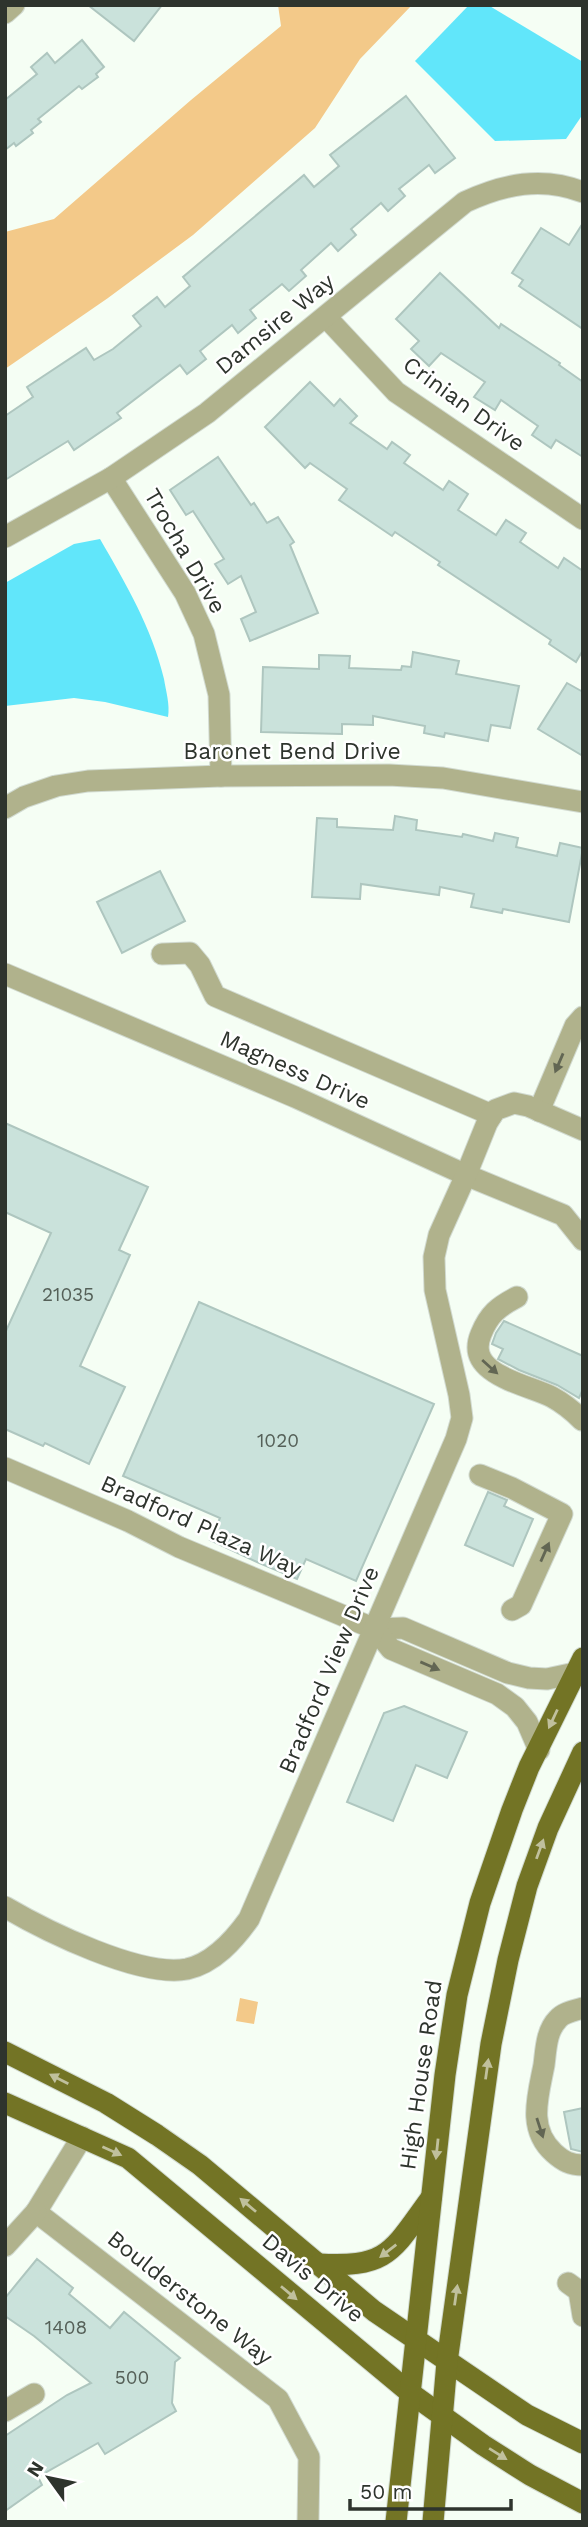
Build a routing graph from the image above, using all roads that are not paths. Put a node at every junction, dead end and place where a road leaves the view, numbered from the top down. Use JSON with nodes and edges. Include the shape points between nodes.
{"nodes":[{"id":1,"x":14,"y":5,"type":"edge"},
{"id":2,"x":5,"y":13,"type":"edge"},
{"id":3,"x":583,"y":192,"type":"edge"},
{"id":4,"x":326,"y":317,"type":"junction"},
{"id":5,"x":111,"y":478,"type":"junction"},
{"id":6,"x":583,"y":519,"type":"edge"},
{"id":7,"x":5,"y":537,"type":"edge"},
{"id":8,"x":221,"y":776,"type":"junction"},
{"id":9,"x":583,"y":802,"type":"edge"},
{"id":10,"x":5,"y":808,"type":"edge"},
{"id":11,"x":162,"y":954,"type":"dead end"},
{"id":12,"x":5,"y":974,"type":"edge"},
{"id":13,"x":583,"y":1017,"type":"edge"},
{"id":14,"x":540,"y":1111,"type":"junction"},
{"id":15,"x":492,"y":1115,"type":"junction"},
{"id":16,"x":583,"y":1130,"type":"edge"},
{"id":17,"x":466,"y":1175,"type":"junction"},
{"id":18,"x":573,"y":1214,"type":"edge"},
{"id":19,"x":583,"y":1240,"type":"edge"},
{"id":20,"x":517,"y":1297,"type":"dead end"},
{"id":21,"x":582,"y":1420,"type":"edge"},
{"id":22,"x":5,"y":1468,"type":"edge"},
{"id":23,"x":480,"y":1475,"type":"dead end"},
{"id":24,"x":512,"y":1610,"type":"dead end"},
{"id":25,"x":375,"y":1629,"type":"junction"},
{"id":26,"x":579,"y":1665,"type":"edge"},
{"id":27,"x":539,"y":1750,"type":"junction"},
{"id":28,"x":583,"y":1752,"type":"edge"},
{"id":29,"x":5,"y":1908,"type":"edge"},
{"id":30,"x":583,"y":2008,"type":"edge"},
{"id":31,"x":5,"y":2052,"type":"edge"},
{"id":32,"x":5,"y":2103,"type":"edge"},
{"id":33,"x":82,"y":2137,"type":"junction"},
{"id":34,"x":583,"y":2165,"type":"edge"},
{"id":35,"x":431,"y":2198,"type":"junction"},
{"id":36,"x":36,"y":2212,"type":"junction"},
{"id":37,"x":5,"y":2246,"type":"edge"},
{"id":38,"x":319,"y":2264,"type":"junction"},
{"id":39,"x":568,"y":2283,"type":"dead end"},
{"id":40,"x":583,"y":2316,"type":"edge"},
{"id":41,"x":415,"y":2338,"type":"junction"},
{"id":42,"x":447,"y":2362,"type":"junction"},
{"id":43,"x":409,"y":2392,"type":"junction"},
{"id":44,"x":34,"y":2394,"type":"dead end"},
{"id":45,"x":5,"y":2411,"type":"edge"},
{"id":46,"x":442,"y":2415,"type":"junction"},
{"id":47,"x":583,"y":2443,"type":"edge"},
{"id":48,"x":583,"y":2503,"type":"edge"},
{"id":49,"x":308,"y":2522,"type":"edge"},
{"id":50,"x":396,"y":2522,"type":"edge"},
{"id":51,"x":433,"y":2522,"type":"edge"}],
"edges":[{"from":1,"to":2,"type":"street"},
{"from":3,"to":4,"type":"street","name":"Damsire Way","via":[[560,184],[517,184],[465,202]]},
{"from":4,"to":5,"type":"street","name":"Damsire Way","via":[[207,413]]},
{"from":4,"to":6,"type":"street","name":"Crinian Drive","via":[[396,392]]},
{"from":5,"to":7,"type":"street","name":"Damsire Way"},
{"from":5,"to":8,"type":"street","name":"Trocha Drive","via":[[185,593],[204,634],[219,695]]},
{"from":8,"to":9,"type":"street","name":"Baronet Bend Drive","via":[[443,778]]},
{"from":8,"to":10,"type":"street","name":"Baronet Bend Drive","via":[[88,781],[56,786]]},
{"from":11,"to":15,"type":"street","via":[[190,953],[215,996]]},
{"from":12,"to":17,"type":"street","name":"Magness Drive"},
{"from":13,"to":14,"type":"street","one_way":true,"via":[[575,1026]]},
{"from":14,"to":15,"type":"street","via":[[514,1103]]},
{"from":14,"to":16,"type":"street"},
{"from":15,"to":17,"type":"street","name":"Bradford View Drive"},
{"from":17,"to":18,"type":"street","name":"Magness Drive"},
{"from":17,"to":25,"type":"street","name":"Bradford View Drive","via":[[434,1257],[435,1290],[462,1418]]},
{"from":18,"to":19,"type":"street","name":"Magness Drive"},
{"from":20,"to":21,"type":"street","one_way":true,"via":[[488,1317],[478,1341],[485,1366],[551,1397]]},
{"from":22,"to":25,"type":"street","name":"Bradford Plaza Way"},
{"from":24,"to":23,"type":"street","one_way":true,"via":[[521,1605],[562,1514]]},
{"from":25,"to":26,"type":"street","name":"Bradford Plaza Way","via":[[402,1628],[529,1678],[547,1679]]},
{"from":25,"to":27,"type":"street","name":"Bradford Plaza Way","one_way":true,"via":[[391,1649],[515,1707]]},
{"from":25,"to":29,"type":"street","name":"Bradford View Drive","via":[[249,1919],[221,1951],[188,1969],[143,1967],[87,1947]]},
{"from":26,"to":27,"type":"main road","name":"High House Road","one_way":true},
{"from":27,"to":35,"type":"main road","name":"High House Road","one_way":true,"via":[[495,1856],[467,1947],[445,2075]]},
{"from":42,"to":28,"type":"main road","one_way":true,"via":[[491,2044],[508,1960],[527,1886]]},
{"from":30,"to":34,"type":"street","one_way":true,"via":[[565,2013],[549,2032],[536,2109],[536,2125],[547,2147],[562,2160]]},
{"from":38,"to":31,"type":"main road","name":"Davis Drive","one_way":true,"via":[[157,2135],[106,2103]]},
{"from":32,"to":33,"type":"main road","name":"Davis Drive"},
{"from":33,"to":36,"type":"street"},
{"from":33,"to":43,"type":"main road","name":"Davis Drive","one_way":true,"via":[[128,2158]]},
{"from":35,"to":38,"type":"main road","one_way":true,"via":[[396,2246],[373,2262]]},
{"from":35,"to":41,"type":"main road","name":"High House Road"},
{"from":36,"to":37,"type":"street"},
{"from":36,"to":49,"type":"street","name":"Boulderstone Way","via":[[278,2399],[309,2458]]},
{"from":38,"to":41,"type":"main road","name":"Davis Drive","via":[[374,2311]]},
{"from":39,"to":40,"type":"street","via":[[579,2291]]},
{"from":41,"to":42,"type":"main road","name":"Davis Drive"},
{"from":41,"to":43,"type":"main road","name":"High House Road"},
{"from":42,"to":46,"type":"main road"},
{"from":42,"to":47,"type":"main road","name":"Davis Drive","via":[[527,2415]]},
{"from":43,"to":46,"type":"main road","name":"Davis Drive"},
{"from":43,"to":50,"type":"main road","name":"High House Road"},
{"from":44,"to":45,"type":"street"},
{"from":46,"to":48,"type":"main road","name":"Davis Drive","one_way":true,"via":[[530,2475]]},
{"from":46,"to":51,"type":"main road"}]}
